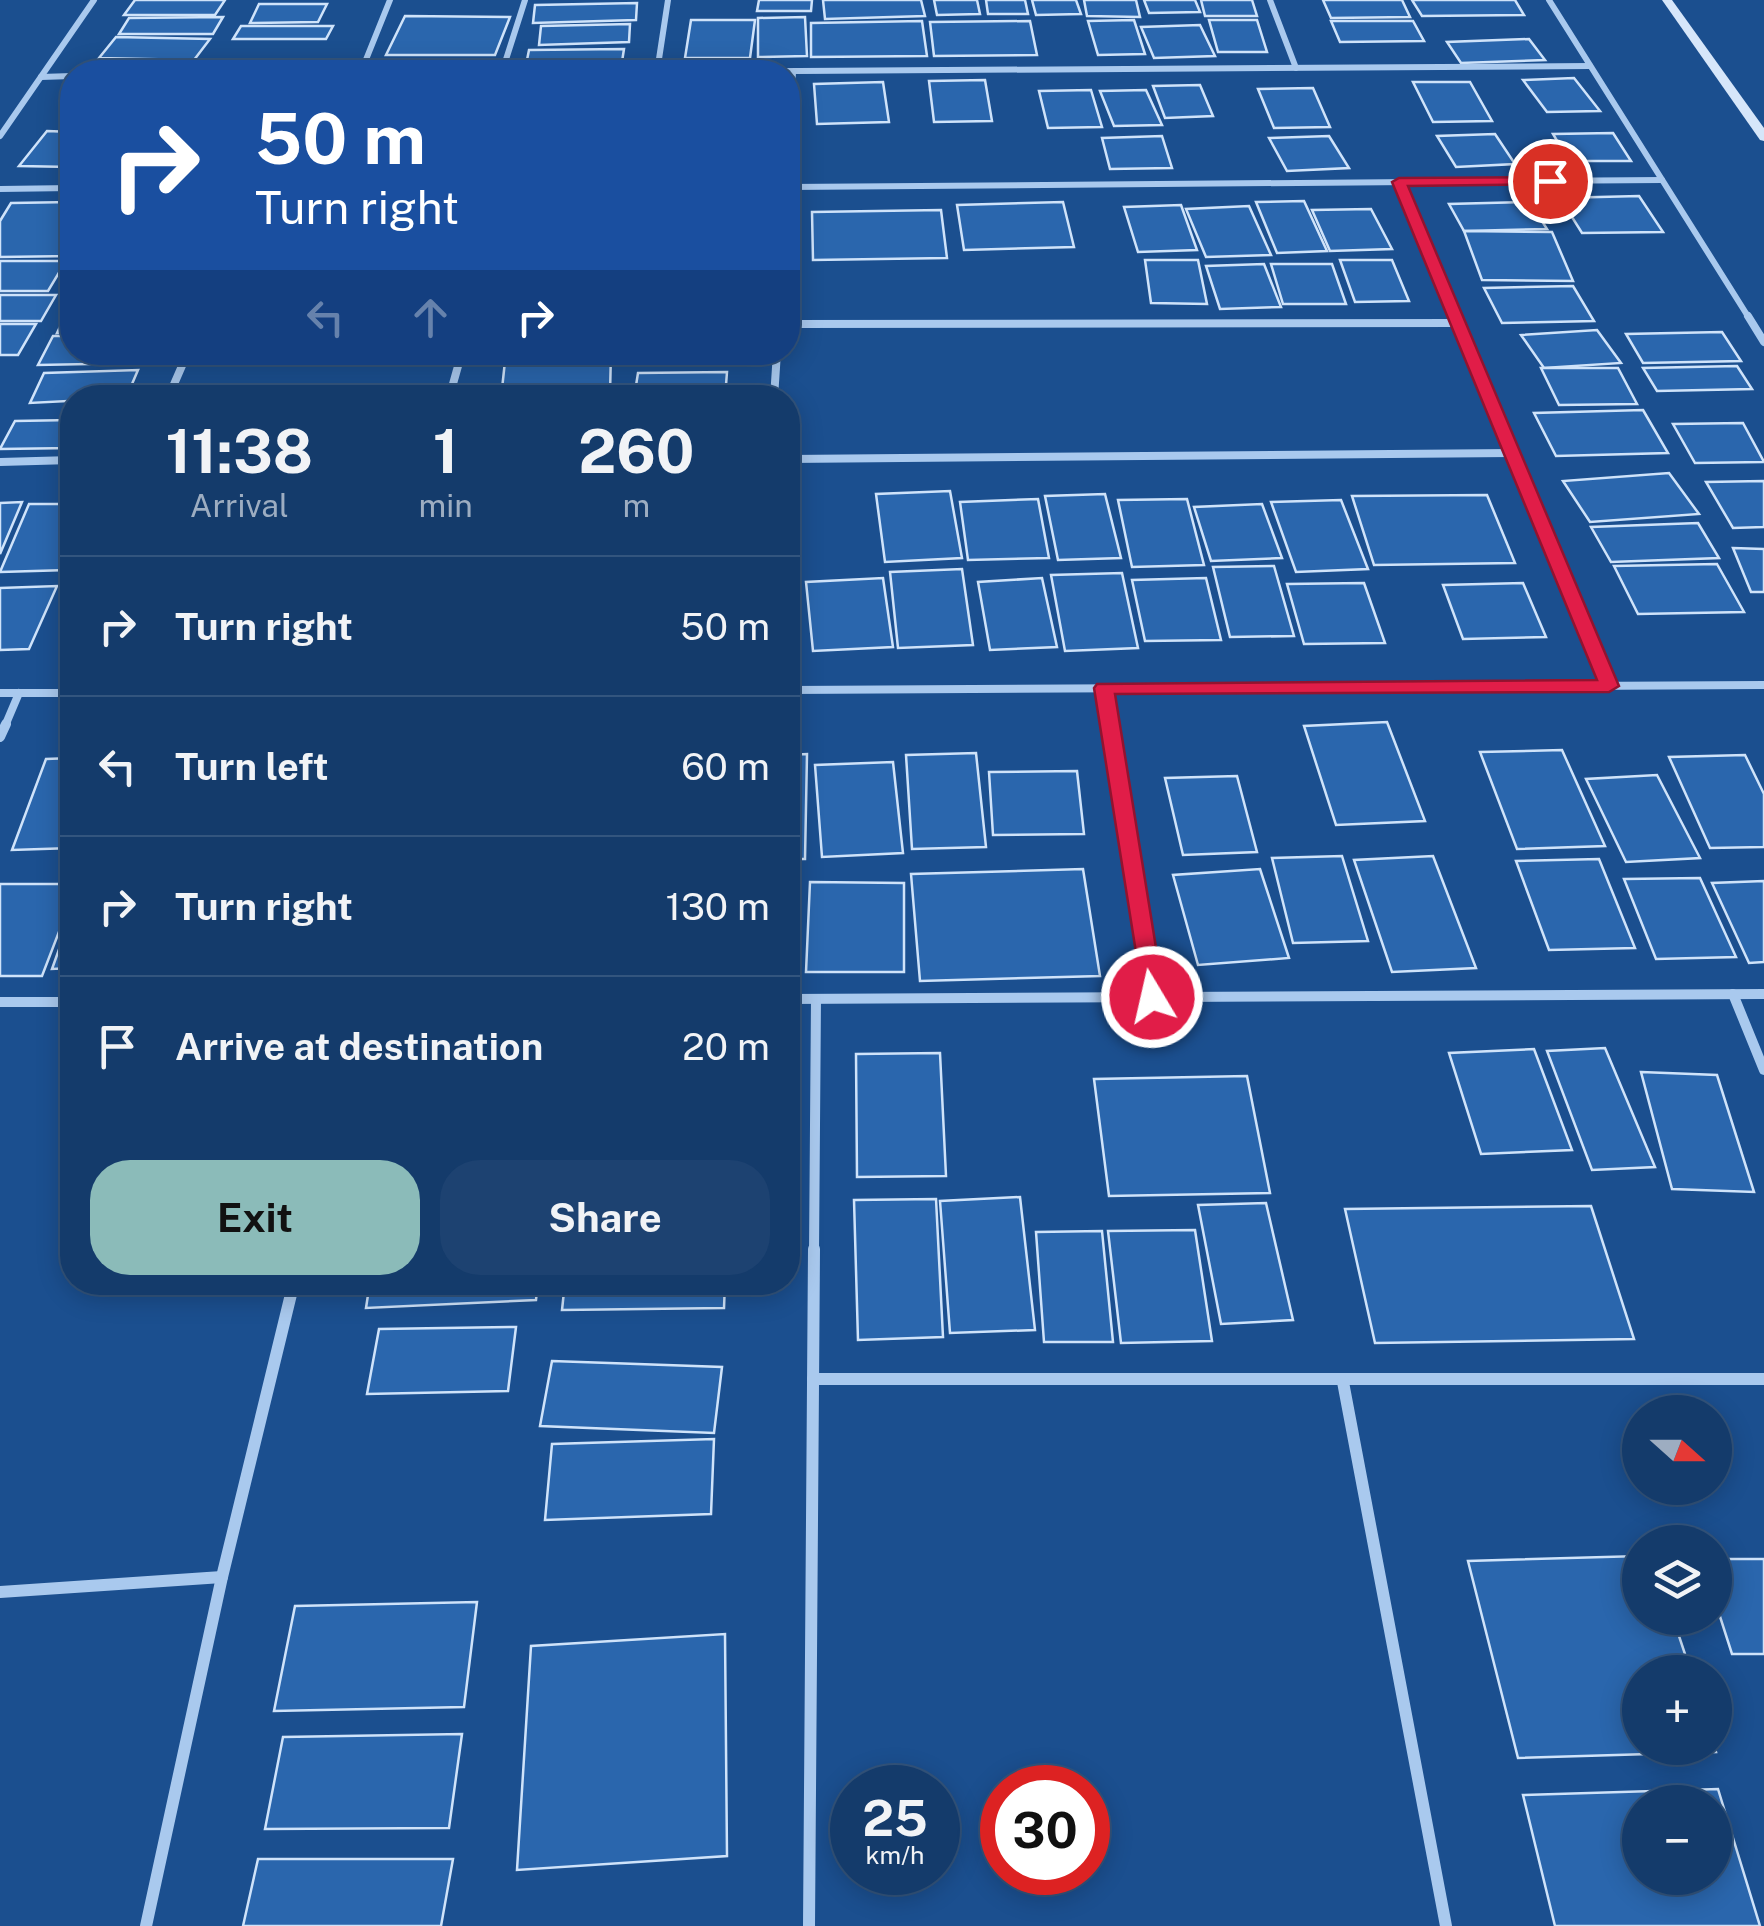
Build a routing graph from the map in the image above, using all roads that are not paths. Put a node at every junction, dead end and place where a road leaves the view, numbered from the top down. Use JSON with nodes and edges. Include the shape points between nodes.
{"nodes":[{"id":1,"x":94,"y":0,"type":"edge"},
{"id":2,"x":390,"y":0,"type":"edge"},
{"id":3,"x":524,"y":0,"type":"edge"},
{"id":4,"x":668,"y":0,"type":"edge"},
{"id":5,"x":1270,"y":0,"type":"edge"},
{"id":6,"x":1549,"y":0,"type":"edge"},
{"id":7,"x":1668,"y":0,"type":"edge"},
{"id":8,"x":367,"y":60,"type":"edge"},
{"id":9,"x":506,"y":60,"type":"edge"},
{"id":10,"x":659,"y":60,"type":"edge"},
{"id":11,"x":1590,"y":66,"type":"junction"},
{"id":12,"x":1296,"y":68,"type":"junction"},
{"id":13,"x":800,"y":72,"type":"edge"},
{"id":14,"x":41,"y":76,"type":"junction"},
{"id":15,"x":60,"y":76,"type":"edge"},
{"id":16,"x":0,"y":111,"type":"edge"},
{"id":17,"x":17,"y":111,"type":"junction"},
{"id":18,"x":0,"y":136,"type":"edge"},
{"id":19,"x":1764,"y":137,"type":"edge"},
{"id":20,"x":1662,"y":180,"type":"junction"},
{"id":21,"x":1399,"y":182,"type":"junction"},
{"id":22,"x":800,"y":187,"type":"edge"},
{"id":23,"x":60,"y":188,"type":"edge"},
{"id":24,"x":0,"y":189,"type":"edge"},
{"id":25,"x":1458,"y":322,"type":"junction"},
{"id":26,"x":800,"y":324,"type":"edge"},
{"id":27,"x":1764,"y":342,"type":"edge"},
{"id":28,"x":1512,"y":453,"type":"junction"},
{"id":29,"x":800,"y":459,"type":"edge"},
{"id":30,"x":60,"y":460,"type":"edge"},
{"id":31,"x":0,"y":462,"type":"edge"},
{"id":32,"x":1764,"y":685,"type":"edge"},
{"id":33,"x":1609,"y":686,"type":"junction"},
{"id":34,"x":1104,"y":688,"type":"junction"},
{"id":35,"x":800,"y":690,"type":"edge"},
{"id":36,"x":0,"y":693,"type":"edge"},
{"id":37,"x":19,"y":693,"type":"junction"},
{"id":38,"x":60,"y":693,"type":"edge"},
{"id":39,"x":0,"y":737,"type":"edge"},
{"id":40,"x":1733,"y":994,"type":"junction"},
{"id":41,"x":1764,"y":994,"type":"edge"},
{"id":42,"x":1152,"y":997,"type":"junction"},
{"id":43,"x":816,"y":998,"type":"junction"},
{"id":44,"x":800,"y":999,"type":"edge"},
{"id":45,"x":0,"y":1002,"type":"edge"},
{"id":46,"x":60,"y":1002,"type":"edge"},
{"id":47,"x":1764,"y":1070,"type":"edge"},
{"id":48,"x":291,"y":1295,"type":"edge"},
{"id":49,"x":813,"y":1379,"type":"junction"},
{"id":50,"x":1764,"y":1379,"type":"edge"},
{"id":51,"x":1343,"y":1382,"type":"junction"},
{"id":52,"x":222,"y":1577,"type":"junction"},
{"id":53,"x":0,"y":1592,"type":"edge"},
{"id":54,"x":146,"y":1926,"type":"edge"},
{"id":55,"x":808,"y":1926,"type":"edge"},
{"id":56,"x":1446,"y":1926,"type":"edge"}],
"edges":[{"from":1,"to":14,"type":"street"},
{"from":2,"to":8,"type":"street"},
{"from":3,"to":9,"type":"street"},
{"from":4,"to":10,"type":"street"},
{"from":5,"to":12,"type":"street"},
{"from":6,"to":11,"type":"street"},
{"from":7,"to":19,"type":"street"},
{"from":11,"to":12,"type":"street"},
{"from":11,"to":20,"type":"street"},
{"from":12,"to":13,"type":"street"},
{"from":14,"to":15,"type":"street"},
{"from":14,"to":17,"type":"street"},
{"from":16,"to":17,"type":"street"},
{"from":17,"to":18,"type":"street"},
{"from":20,"to":21,"type":"street"},
{"from":20,"to":27,"type":"street"},
{"from":21,"to":22,"type":"street"},
{"from":21,"to":25,"type":"street"},
{"from":23,"to":24,"type":"street"},
{"from":25,"to":26,"type":"street"},
{"from":25,"to":28,"type":"street"},
{"from":28,"to":29,"type":"street"},
{"from":28,"to":33,"type":"street"},
{"from":30,"to":31,"type":"street"},
{"from":32,"to":33,"type":"street"},
{"from":33,"to":34,"type":"street"},
{"from":34,"to":35,"type":"street"},
{"from":34,"to":42,"type":"street"},
{"from":36,"to":37,"type":"street"},
{"from":37,"to":38,"type":"street"},
{"from":37,"to":39,"type":"street"},
{"from":40,"to":41,"type":"street"},
{"from":40,"to":42,"type":"street"},
{"from":40,"to":47,"type":"street"},
{"from":42,"to":43,"type":"street"},
{"from":43,"to":44,"type":"street"},
{"from":43,"to":49,"type":"street"},
{"from":45,"to":46,"type":"street"},
{"from":48,"to":52,"type":"street"},
{"from":49,"to":51,"type":"street"},
{"from":49,"to":55,"type":"street"},
{"from":50,"to":51,"type":"street"},
{"from":51,"to":56,"type":"street"},
{"from":52,"to":53,"type":"street"},
{"from":52,"to":54,"type":"street"}]}
